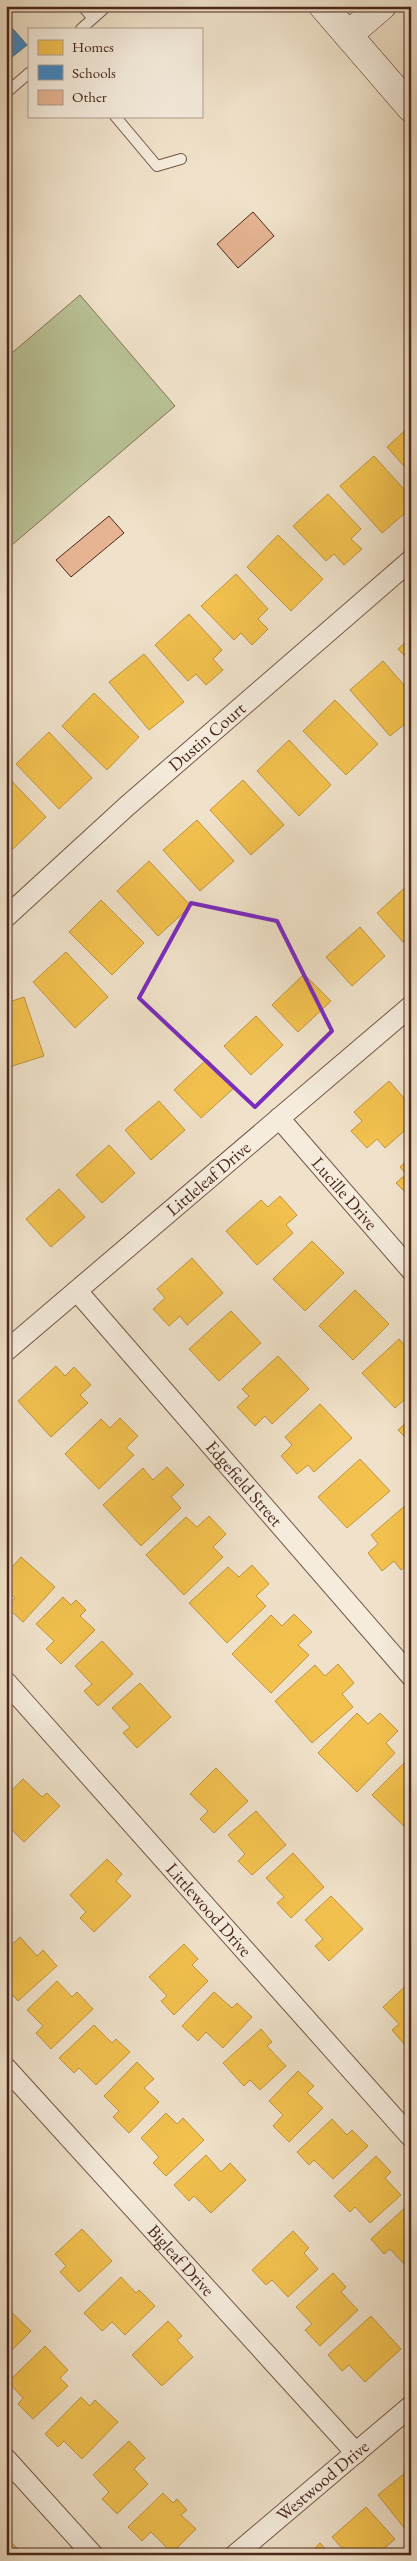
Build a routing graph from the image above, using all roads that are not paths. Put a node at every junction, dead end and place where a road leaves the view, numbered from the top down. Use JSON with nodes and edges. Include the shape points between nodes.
{"nodes":[{"id":1,"x":82,"y":6,"type":"edge"},
{"id":2,"x":107,"y":6,"type":"edge"},
{"id":3,"x":323,"y":6,"type":"edge"},
{"id":4,"x":382,"y":6,"type":"edge"},
{"id":5,"x":93,"y":18,"type":"junction"},
{"id":6,"x":82,"y":28,"type":"edge"},
{"id":7,"x":348,"y":35,"type":"junction"},
{"id":8,"x":28,"y":74,"type":"edge"},
{"id":9,"x":6,"y":93,"type":"edge"},
{"id":10,"x":411,"y":108,"type":"edge"},
{"id":11,"x":117,"y":118,"type":"edge"},
{"id":12,"x":182,"y":159,"type":"dead end"},
{"id":13,"x":411,"y":560,"type":"edge"},
{"id":14,"x":6,"y":917,"type":"edge"},
{"id":15,"x":411,"y":1006,"type":"edge"},
{"id":16,"x":279,"y":1118,"type":"junction"},
{"id":17,"x":411,"y":1270,"type":"edge"},
{"id":18,"x":77,"y":1291,"type":"junction"},
{"id":19,"x":6,"y":1351,"type":"edge"},
{"id":20,"x":411,"y":1676,"type":"edge"},
{"id":21,"x":6,"y":1682,"type":"edge"},
{"id":22,"x":6,"y":2068,"type":"edge"},
{"id":23,"x":411,"y":2137,"type":"edge"},
{"id":24,"x":411,"y":2406,"type":"edge"},
{"id":25,"x":356,"y":2453,"type":"junction"},
{"id":26,"x":6,"y":2459,"type":"edge"},
{"id":27,"x":92,"y":2555,"type":"edge"},
{"id":28,"x":235,"y":2555,"type":"edge"}],
"edges":[{"from":1,"to":5,"type":"lane"},
{"from":2,"to":5,"type":"lane"},
{"from":3,"to":7,"type":"main road"},
{"from":4,"to":7,"type":"main road"},
{"from":5,"to":6,"type":"lane"},
{"from":7,"to":10,"type":"main road"},
{"from":8,"to":9,"type":"lane"},
{"from":11,"to":12,"type":"lane","via":[[157,166]]},
{"from":13,"to":14,"type":"street","name":"Dustin Court","via":[[127,806]]},
{"from":15,"to":16,"type":"street","name":"Littleleaf Drive"},
{"from":16,"to":17,"type":"street","name":"Lucille Drive"},
{"from":16,"to":18,"type":"street","name":"Littleleaf Drive"},
{"from":18,"to":19,"type":"street","name":"Littleleaf Drive"},
{"from":18,"to":20,"type":"street","name":"Edgefield Street"},
{"from":21,"to":23,"type":"street","name":"Littlewood Drive"},
{"from":22,"to":25,"type":"street","name":"Bigleaf Drive"},
{"from":24,"to":25,"type":"street","name":"Westwood Drive"},
{"from":25,"to":28,"type":"street","name":"Westwood Drive"},
{"from":26,"to":27,"type":"street"}]}
